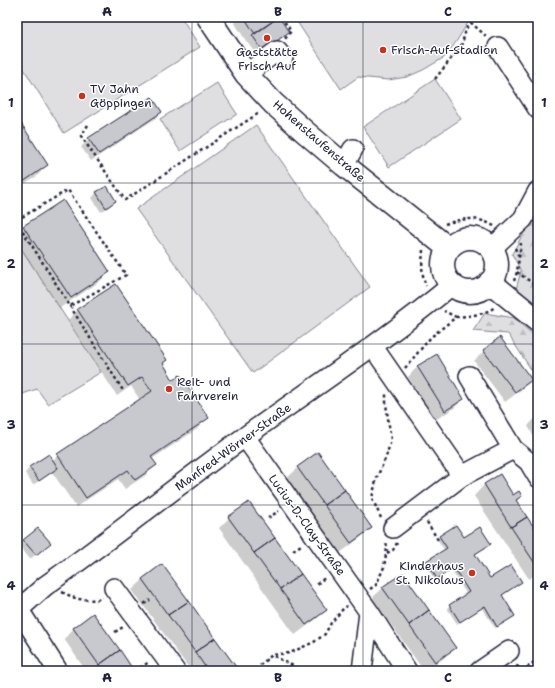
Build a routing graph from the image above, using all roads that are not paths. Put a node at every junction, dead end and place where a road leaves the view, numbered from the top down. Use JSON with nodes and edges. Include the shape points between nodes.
{"nodes":[{"id":1,"x":208,"y":17,"type":"edge"},
{"id":2,"x":498,"y":47,"type":"road end"},
{"id":3,"x":280,"y":55,"type":"road end"},
{"id":4,"x":246,"y":74,"type":"junction"},
{"id":5,"x":538,"y":110,"type":"edge"},
{"id":6,"x":538,"y":191,"type":"edge"},
{"id":7,"x":448,"y":248,"type":"junction"},
{"id":8,"x":491,"y":248,"type":"junction"},
{"id":9,"x":490,"y":282,"type":"junction"},
{"id":10,"x":452,"y":285,"type":"junction"},
{"id":11,"x":538,"y":320,"type":"edge"},
{"id":12,"x":373,"y":347,"type":"junction"},
{"id":13,"x":469,"y":376,"type":"dead end"},
{"id":14,"x":245,"y":437,"type":"junction"},
{"id":15,"x":513,"y":449,"type":"junction"},
{"id":16,"x":462,"y":476,"type":"junction"},
{"id":17,"x":538,"y":477,"type":"edge"},
{"id":18,"x":387,"y":528,"type":"road end"},
{"id":19,"x":114,"y":588,"type":"road end"},
{"id":20,"x":364,"y":605,"type":"junction"},
{"id":21,"x":18,"y":608,"type":"edge"},
{"id":22,"x":509,"y":651,"type":"dead end"},
{"id":23,"x":58,"y":671,"type":"edge"},
{"id":24,"x":175,"y":671,"type":"edge"},
{"id":25,"x":362,"y":671,"type":"edge"},
{"id":26,"x":407,"y":671,"type":"edge"},
{"id":27,"x":480,"y":671,"type":"edge"}],
"edges":[{"from":1,"to":4,"type":"main road","name":"Hohenstaufenstraße"},
{"from":2,"to":5,"type":"street"},
{"from":3,"to":4,"type":"street"},
{"from":4,"to":7,"type":"main road","name":"Hohenstaufenstraße","via":[[304,131],[348,157]]},
{"from":6,"to":8,"type":"street","via":[[523,218]]},
{"from":7,"to":8,"type":"main road","via":[[459,240],[473,238]]},
{"from":7,"to":10,"type":"main road","via":[[443,268]]},
{"from":8,"to":9,"type":"main road","via":[[496,265],[495,274]]},
{"from":9,"to":10,"type":"main road","via":[[484,288],[468,292]]},
{"from":9,"to":11,"type":"main road"},
{"from":10,"to":12,"type":"street","name":"Manfred-Wörner-Straße"},
{"from":12,"to":14,"type":"street","name":"Manfred-Wörner-Straße"},
{"from":12,"to":16,"type":"street"},
{"from":13,"to":15,"type":"street"},
{"from":14,"to":20,"type":"street","name":"Lucius-D.-Clay-Straße"},
{"from":14,"to":21,"type":"street","name":"Manfred-Wörner-Straße"},
{"from":15,"to":16,"type":"street"},
{"from":15,"to":17,"type":"street","via":[[529,462]]},
{"from":16,"to":18,"type":"street","via":[[418,509]]},
{"from":19,"to":24,"type":"street"},
{"from":20,"to":25,"type":"street"},
{"from":20,"to":26,"type":"street","name":"Lucius-D.-Clay-Straße"},
{"from":21,"to":23,"type":"street"},
{"from":22,"to":27,"type":"street"}]}
